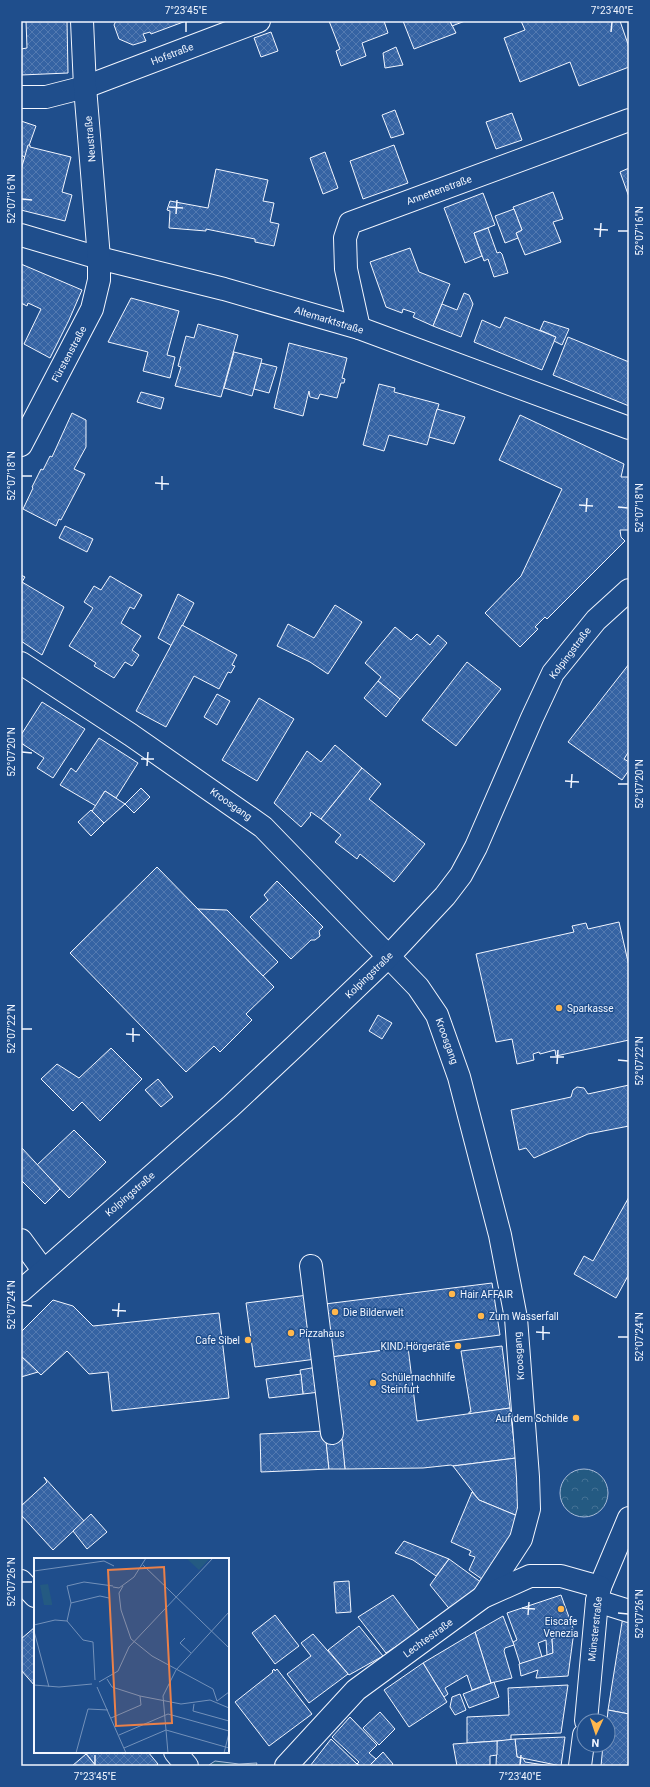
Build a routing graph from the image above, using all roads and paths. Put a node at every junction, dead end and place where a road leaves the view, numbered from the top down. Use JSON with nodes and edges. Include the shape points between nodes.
{"nodes":[{"id":1,"x":82,"y":21,"type":"edge"},
{"id":2,"x":259,"y":21,"type":"edge"},
{"id":3,"x":85,"y":87,"type":"junction"},
{"id":4,"x":21,"y":97,"type":"edge"},
{"id":5,"x":629,"y":120,"type":"edge"},
{"id":6,"x":21,"y":235,"type":"edge"},
{"id":7,"x":99,"y":258,"type":"junction"},
{"id":8,"x":359,"y":328,"type":"junction"},
{"id":9,"x":629,"y":428,"type":"edge"},
{"id":10,"x":21,"y":445,"type":"edge"},
{"id":11,"x":629,"y":590,"type":"edge"},
{"id":12,"x":21,"y":663,"type":"edge"},
{"id":13,"x":388,"y":957,"type":"junction"},
{"id":14,"x":21,"y":1240,"type":"edge"},
{"id":15,"x":311,"y":1266,"type":"dead end"},
{"id":16,"x":43,"y":1270,"type":"junction"},
{"id":17,"x":21,"y":1291,"type":"edge"},
{"id":18,"x":332,"y":1434,"type":"dead end"},
{"id":19,"x":629,"y":1518,"type":"edge"},
{"id":20,"x":21,"y":1581,"type":"edge"},
{"id":21,"x":599,"y":1594,"type":"junction"},
{"id":22,"x":34,"y":1595,"type":"edge"},
{"id":23,"x":483,"y":1597,"type":"junction"},
{"id":24,"x":629,"y":1611,"type":"edge"},
{"id":25,"x":587,"y":1713,"type":"edge"},
{"id":26,"x":176,"y":1753,"type":"edge"},
{"id":27,"x":582,"y":1753,"type":"edge"},
{"id":28,"x":187,"y":1766,"type":"edge"},
{"id":29,"x":286,"y":1766,"type":"edge"},
{"id":30,"x":580,"y":1766,"type":"edge"}],
"edges":[{"from":1,"to":3,"type":"street","name":"Neustraße"},
{"from":2,"to":3,"type":"street","name":"Hofstraße"},
{"from":3,"to":4,"type":"street","name":"Hofstraße","via":[[46,98]]},
{"from":3,"to":7,"type":"street","name":"Neustraße"},
{"from":5,"to":8,"type":"street","name":"Annettenstraße","via":[[350,223],[345,238],[346,270]]},
{"from":6,"to":7,"type":"street","name":"Altemarktstraße"},
{"from":7,"to":8,"type":"street","name":"Altemarktstraße","via":[[224,289]]},
{"from":7,"to":10,"type":"street","name":"Fürstenstraße","via":[[99,280],[92,309]]},
{"from":8,"to":9,"type":"street","name":"Altemarktstraße"},
{"from":11,"to":13,"type":"street","name":"Kolpingstraße","via":[[596,620],[552,673],[476,847],[461,875],[445,896]]},
{"from":12,"to":13,"type":"street","name":"Kroosgang","via":[[131,735],[263,827]]},
{"from":13,"to":16,"type":"street","name":"Kolpingstraße","via":[[231,1106]]},
{"from":13,"to":23,"type":"street","name":"Kroosgang","via":[[418,987],[437,1015],[459,1077],[500,1235],[516,1318],[529,1510],[521,1539]]},
{"from":14,"to":16,"type":"street"},
{"from":15,"to":18,"type":"street"},
{"from":16,"to":17,"type":"street","name":"Kolpingstraße"},
{"from":19,"to":21,"type":"street","name":"Münsterstraße"},
{"from":20,"to":22,"type":"street"},
{"from":21,"to":23,"type":"street","name":"Lechtestraße","via":[[561,1576],[530,1576]]},
{"from":21,"to":24,"type":"street","name":"Lechtestraße"},
{"from":21,"to":25,"type":"street","name":"Münsterstraße"},
{"from":23,"to":29,"type":"street","name":"Lechtestraße","via":[[356,1690]]},
{"from":26,"to":28,"type":"street"},
{"from":27,"to":30,"type":"street"}]}
